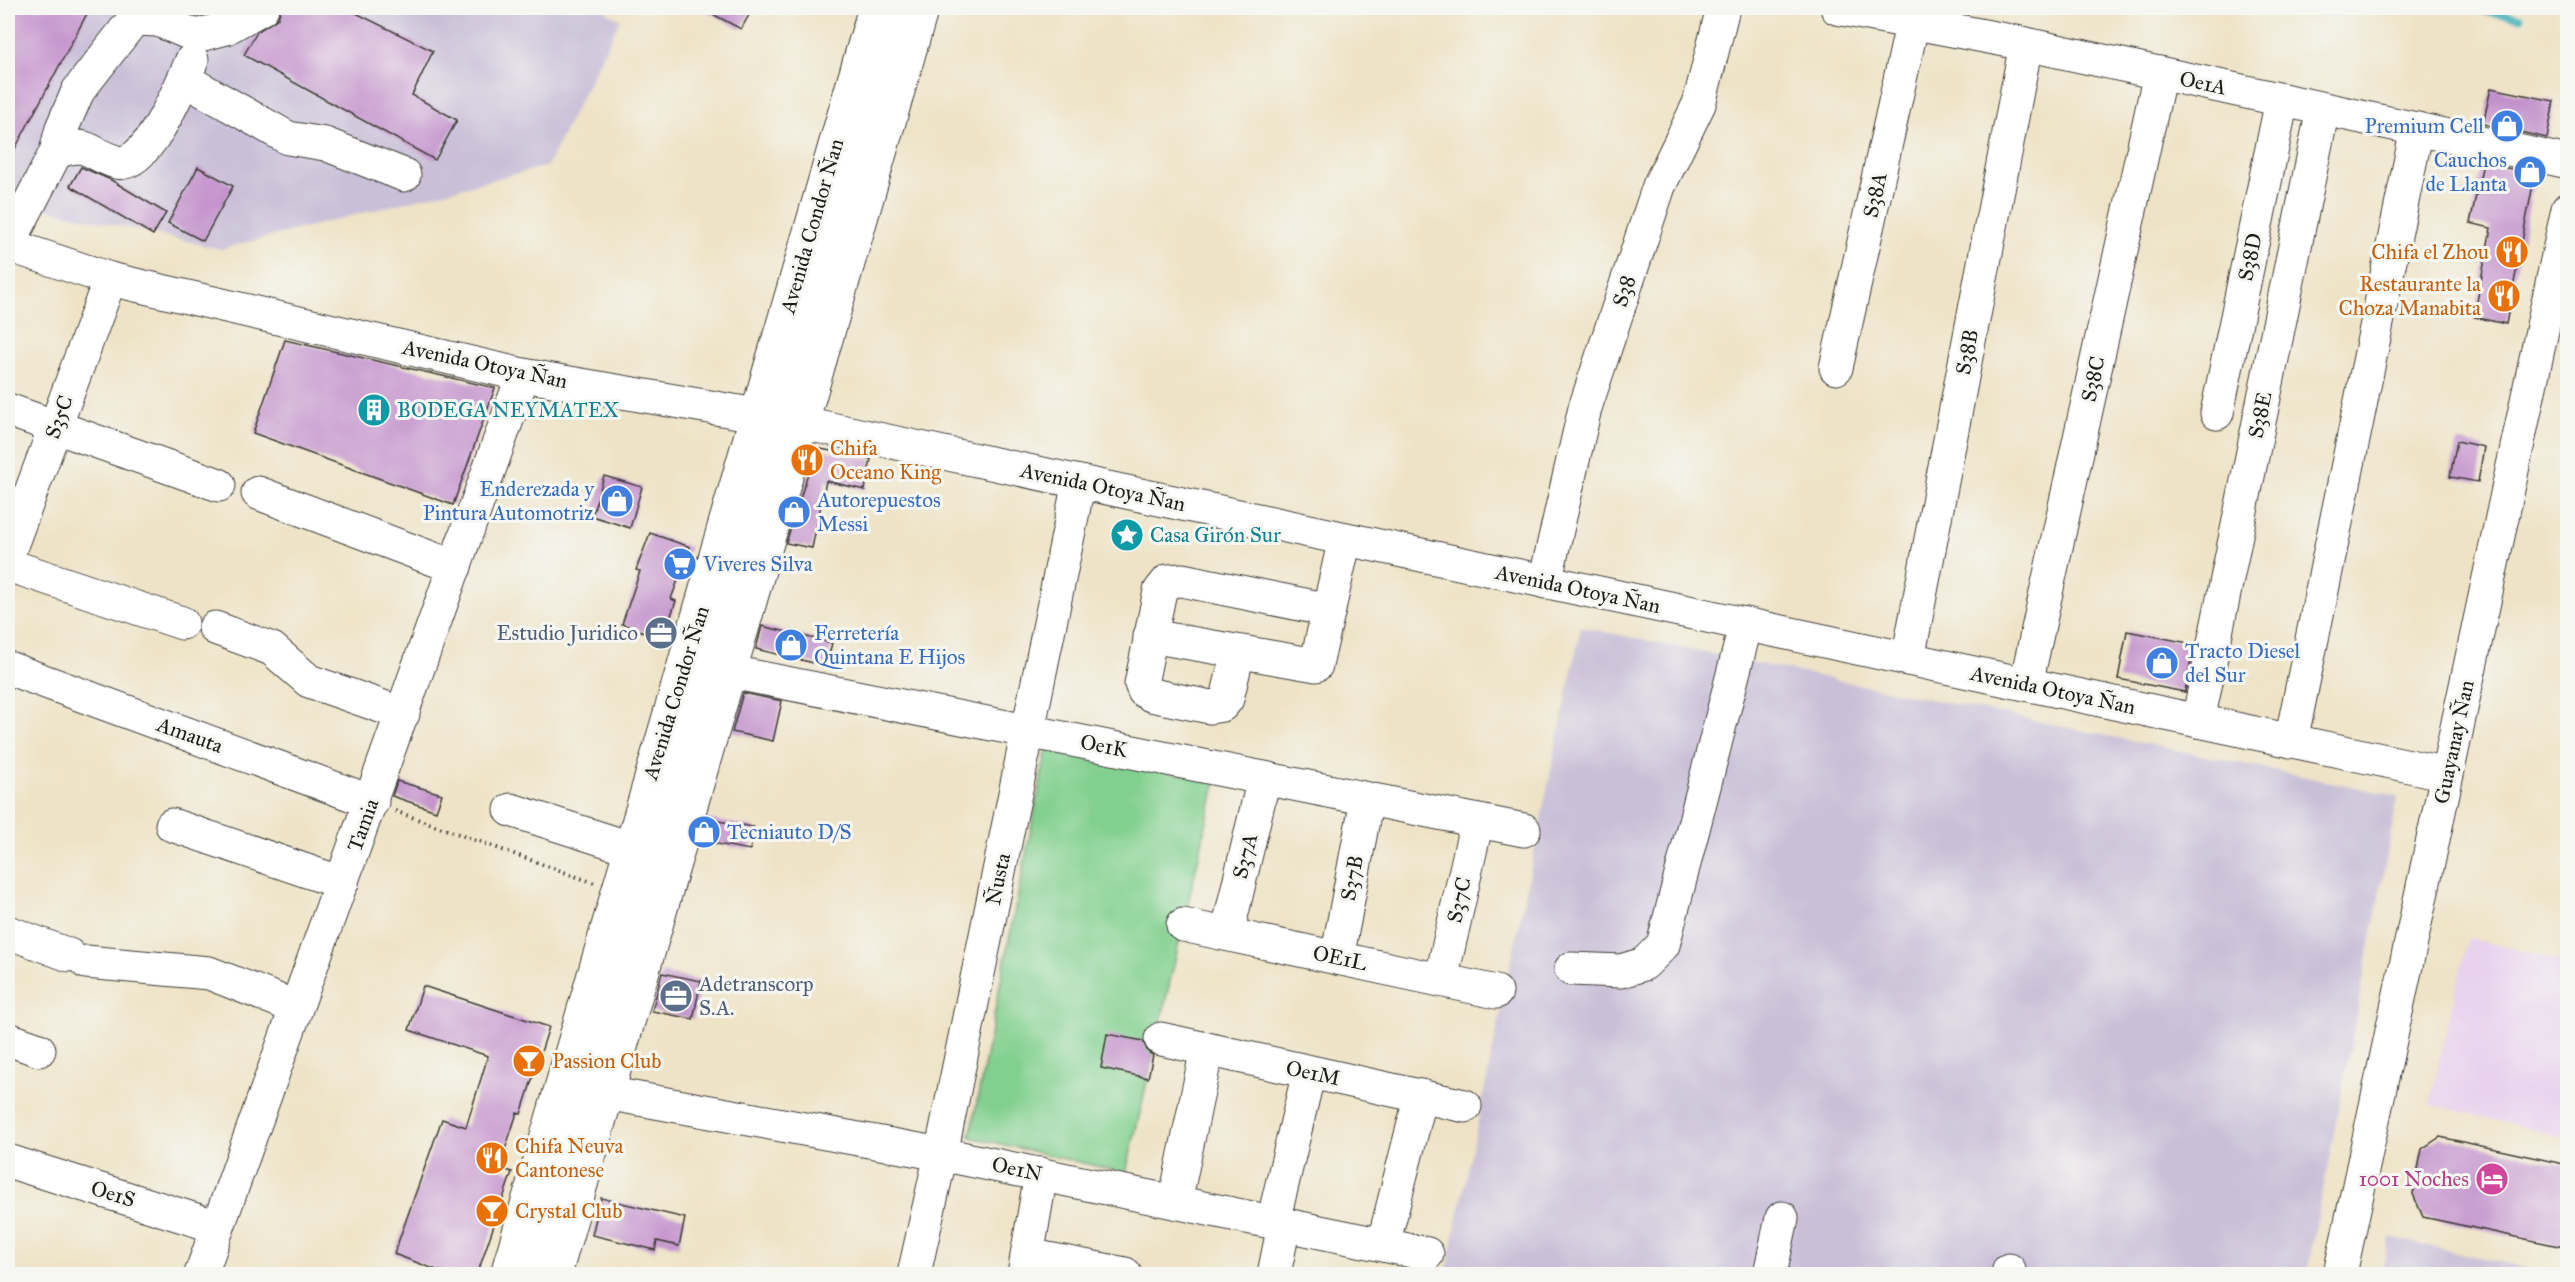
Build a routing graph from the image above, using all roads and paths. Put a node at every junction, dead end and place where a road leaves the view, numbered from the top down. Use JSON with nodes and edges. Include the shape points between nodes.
{"nodes":[{"id":1,"x":262,"y":8,"type":"edge"},
{"id":2,"x":875,"y":8,"type":"edge"},
{"id":3,"x":900,"y":8,"type":"edge"},
{"id":4,"x":922,"y":8,"type":"edge"},
{"id":5,"x":1723,"y":8,"type":"edge"},
{"id":6,"x":1837,"y":8,"type":"edge"},
{"id":7,"x":1913,"y":21,"type":"junction"},
{"id":8,"x":196,"y":36,"type":"junction"},
{"id":9,"x":2026,"y":44,"type":"junction"},
{"id":10,"x":2160,"y":73,"type":"junction"},
{"id":11,"x":185,"y":80,"type":"junction"},
{"id":12,"x":2282,"y":100,"type":"junction"},
{"id":13,"x":2322,"y":109,"type":"junction"},
{"id":14,"x":2417,"y":129,"type":"junction"},
{"id":15,"x":56,"y":152,"type":"junction"},
{"id":16,"x":2568,"y":162,"type":"edge"},
{"id":17,"x":404,"y":175,"type":"dead end"},
{"id":18,"x":2568,"y":209,"type":"edge"},
{"id":19,"x":8,"y":245,"type":"edge"},
{"id":20,"x":110,"y":279,"type":"junction"},
{"id":21,"x":1836,"y":368,"type":"dead end"},
{"id":22,"x":523,"y":375,"type":"junction"},
{"id":23,"x":8,"y":410,"type":"edge"},
{"id":24,"x":2217,"y":413,"type":"dead end"},
{"id":25,"x":782,"y":419,"type":"junction"},
{"id":26,"x":55,"y":427,"type":"junction"},
{"id":27,"x":1079,"y":482,"type":"junction"},
{"id":28,"x":219,"y":485,"type":"dead end"},
{"id":29,"x":258,"y":493,"type":"dead end"},
{"id":30,"x":1345,"y":538,"type":"junction"},
{"id":31,"x":8,"y":554,"type":"edge"},
{"id":32,"x":8,"y":565,"type":"edge"},
{"id":33,"x":455,"y":567,"type":"junction"},
{"id":34,"x":1545,"y":582,"type":"junction"},
{"id":35,"x":1329,"y":610,"type":"junction"},
{"id":36,"x":182,"y":622,"type":"dead end"},
{"id":37,"x":1746,"y":624,"type":"junction"},
{"id":38,"x":215,"y":628,"type":"dead end"},
{"id":39,"x":1150,"y":636,"type":"junction"},
{"id":40,"x":1238,"y":652,"type":"junction"},
{"id":41,"x":1908,"y":659,"type":"junction"},
{"id":42,"x":8,"y":668,"type":"edge"},
{"id":43,"x":731,"y":672,"type":"junction"},
{"id":44,"x":2026,"y":684,"type":"junction"},
{"id":45,"x":403,"y":714,"type":"junction"},
{"id":46,"x":2198,"y":721,"type":"junction"},
{"id":47,"x":1028,"y":731,"type":"junction"},
{"id":48,"x":2290,"y":741,"type":"junction"},
{"id":49,"x":2447,"y":774,"type":"junction"},
{"id":50,"x":1264,"y":778,"type":"junction"},
{"id":51,"x":1367,"y":799,"type":"junction"},
{"id":52,"x":372,"y":802,"type":"junction"},
{"id":53,"x":511,"y":810,"type":"dead end"},
{"id":54,"x":1484,"y":817,"type":"junction"},
{"id":55,"x":172,"y":825,"type":"dead end"},
{"id":56,"x":1524,"y":830,"type":"dead end"},
{"id":57,"x":630,"y":848,"type":"junction"},
{"id":58,"x":342,"y":883,"type":"junction"},
{"id":59,"x":617,"y":891,"type":"junction"},
{"id":60,"x":1183,"y":925,"type":"dead end"},
{"id":61,"x":8,"y":932,"type":"edge"},
{"id":62,"x":1227,"y":934,"type":"junction"},
{"id":63,"x":1337,"y":958,"type":"junction"},
{"id":64,"x":1571,"y":969,"type":"dead end"},
{"id":65,"x":1441,"y":980,"type":"junction"},
{"id":66,"x":1496,"y":992,"type":"dead end"},
{"id":67,"x":295,"y":1007,"type":"junction"},
{"id":68,"x":8,"y":1039,"type":"edge"},
{"id":69,"x":1161,"y":1040,"type":"dead end"},
{"id":70,"x":1207,"y":1049,"type":"junction"},
{"id":71,"x":39,"y":1050,"type":"dead end"},
{"id":72,"x":1309,"y":1072,"type":"junction"},
{"id":73,"x":606,"y":1093,"type":"junction"},
{"id":74,"x":1421,"y":1096,"type":"junction"},
{"id":75,"x":1465,"y":1106,"type":"dead end"},
{"id":76,"x":941,"y":1154,"type":"junction"},
{"id":77,"x":8,"y":1161,"type":"edge"},
{"id":78,"x":564,"y":1163,"type":"junction"},
{"id":79,"x":1041,"y":1174,"type":"junction"},
{"id":80,"x":1175,"y":1202,"type":"junction"},
{"id":81,"x":1782,"y":1218,"type":"dead end"},
{"id":82,"x":1278,"y":1223,"type":"junction"},
{"id":83,"x":218,"y":1227,"type":"junction"},
{"id":84,"x":1407,"y":1256,"type":"edge"},
{"id":85,"x":1025,"y":1265,"type":"edge"},
{"id":86,"x":201,"y":1275,"type":"edge"},
{"id":87,"x":507,"y":1275,"type":"edge"},
{"id":88,"x":525,"y":1275,"type":"edge"},
{"id":89,"x":540,"y":1275,"type":"edge"},
{"id":90,"x":555,"y":1275,"type":"edge"},
{"id":91,"x":914,"y":1275,"type":"edge"},
{"id":92,"x":1125,"y":1275,"type":"edge"},
{"id":93,"x":1274,"y":1275,"type":"edge"},
{"id":94,"x":1770,"y":1275,"type":"edge"},
{"id":95,"x":2340,"y":1275,"type":"edge"}],
"edges":[{"from":1,"to":8,"type":"street","via":[[226,28]]},
{"from":2,"to":25,"type":"street","name":"Avenida Condor Ñan"},
{"from":3,"to":25,"type":"street"},
{"from":4,"to":25,"type":"street","name":"Avenida Condor Ñan"},
{"from":5,"to":34,"type":"street","name":"S38","via":[[1699,104],[1659,186],[1585,408]]},
{"from":6,"to":7,"type":"street","name":"Oe1A"},
{"from":7,"to":9,"type":"street","name":"Oe1A"},
{"from":7,"to":21,"type":"street","name":"S38A"},
{"from":8,"to":11,"type":"street","via":[[199,45]]},
{"from":8,"to":15,"type":"street","via":[[158,20],[134,19],[78,91]]},
{"from":9,"to":10,"type":"street","name":"Oe1A"},
{"from":9,"to":41,"type":"street","name":"S38B"},
{"from":10,"to":12,"type":"street","name":"Oe1A"},
{"from":10,"to":44,"type":"street","name":"S38C"},
{"from":11,"to":15,"type":"street","via":[[146,148],[133,159],[120,163],[79,146]]},
{"from":11,"to":17,"type":"street","via":[[288,138],[325,144]]},
{"from":12,"to":13,"type":"street","name":"Oe1A"},
{"from":12,"to":24,"type":"street","name":"S38D"},
{"from":13,"to":14,"type":"street","name":"Oe1A"},
{"from":13,"to":46,"type":"street","name":"S38E"},
{"from":14,"to":16,"type":"street","name":"Oe1A"},
{"from":14,"to":48,"type":"street"},
{"from":15,"to":19,"type":"street"},
{"from":18,"to":49,"type":"street","name":"Guayanay Ñan"},
{"from":19,"to":20,"type":"street","name":"Avenida Otoya Ñan"},
{"from":20,"to":22,"type":"street","name":"Avenida Otoya Ñan"},
{"from":20,"to":26,"type":"street","name":"S35C"},
{"from":22,"to":25,"type":"street","name":"Avenida Otoya Ñan"},
{"from":22,"to":33,"type":"street","name":"Tamia"},
{"from":23,"to":26,"type":"street"},
{"from":25,"to":27,"type":"street","name":"Avenida Otoya Ñan"},
{"from":25,"to":43,"type":"street","name":"Avenida Condor Ñan"},
{"from":25,"to":57,"type":"street","name":"Avenida Condor Ñan"},
{"from":25,"to":78,"type":"street"},
{"from":26,"to":28,"type":"street"},
{"from":26,"to":31,"type":"street","name":"S35C"},
{"from":27,"to":30,"type":"street","name":"Avenida Otoya Ñan"},
{"from":27,"to":47,"type":"street","name":"Ñusta"},
{"from":29,"to":33,"type":"street"},
{"from":30,"to":34,"type":"street","name":"Avenida Otoya Ñan"},
{"from":30,"to":35,"type":"street"},
{"from":32,"to":36,"type":"street"},
{"from":33,"to":45,"type":"street","name":"Tamia"},
{"from":34,"to":37,"type":"street","name":"Avenida Otoya Ñan"},
{"from":35,"to":39,"type":"street","via":[[1182,580],[1168,581],[1160,591]]},
{"from":35,"to":40,"type":"street","via":[[1316,665]]},
{"from":37,"to":41,"type":"street","name":"Avenida Otoya Ñan"},
{"from":37,"to":64,"type":"street","via":[[1663,945],[1644,964],[1621,971]]},
{"from":38,"to":45,"type":"street","via":[[272,649],[309,681]]},
{"from":39,"to":40,"type":"street"},
{"from":39,"to":40,"type":"street","via":[[1143,691],[1210,707],[1222,705],[1227,699]]},
{"from":41,"to":44,"type":"street","name":"Avenida Otoya Ñan"},
{"from":42,"to":52,"type":"street","name":"Amauta"},
{"from":43,"to":47,"type":"street","name":"Oe1K"},
{"from":43,"to":73,"type":"street","name":"Avenida Condor Ñan"},
{"from":44,"to":46,"type":"street","name":"Avenida Otoya Ñan"},
{"from":45,"to":52,"type":"street","name":"Tamia"},
{"from":46,"to":48,"type":"street","name":"Avenida Otoya Ñan"},
{"from":47,"to":50,"type":"street","name":"Oe1K"},
{"from":47,"to":76,"type":"street","name":"Ñusta"},
{"from":48,"to":49,"type":"street","name":"Avenida Otoya Ñan"},
{"from":49,"to":95,"type":"street","name":"Guayanay Ñan"},
{"from":50,"to":51,"type":"street","name":"Oe1K"},
{"from":50,"to":62,"type":"street","name":"S37A"},
{"from":51,"to":54,"type":"street","name":"Oe1K"},
{"from":51,"to":63,"type":"street","name":"S37B"},
{"from":52,"to":58,"type":"street","name":"Tamia"},
{"from":52,"to":59,"type":"path"},
{"from":53,"to":57,"type":"street"},
{"from":54,"to":56,"type":"street","name":"Oe1K"},
{"from":54,"to":65,"type":"street","name":"S37C"},
{"from":55,"to":58,"type":"street"},
{"from":57,"to":59,"type":"street","name":"Avenida Condor Ñan"},
{"from":58,"to":67,"type":"street","name":"Tamia"},
{"from":59,"to":87,"type":"street","name":"Avenida Condor Ñan"},
{"from":60,"to":62,"type":"street","name":"OE1L"},
{"from":61,"to":67,"type":"street","via":[[77,959],[209,973]]},
{"from":62,"to":63,"type":"street","name":"OE1L"},
{"from":63,"to":65,"type":"street","name":"OE1L"},
{"from":65,"to":66,"type":"street","name":"OE1L"},
{"from":67,"to":83,"type":"street","name":"Tamia"},
{"from":68,"to":71,"type":"street"},
{"from":69,"to":70,"type":"street","name":"Oe1M"},
{"from":70,"to":72,"type":"street","name":"Oe1M"},
{"from":70,"to":80,"type":"street"},
{"from":72,"to":74,"type":"street","name":"Oe1M"},
{"from":72,"to":82,"type":"street"},
{"from":73,"to":76,"type":"street","name":"Oe1N"},
{"from":73,"to":90,"type":"street","name":"Avenida Condor Ñan"},
{"from":74,"to":75,"type":"street","name":"Oe1M"},
{"from":74,"to":84,"type":"street"},
{"from":76,"to":79,"type":"street","name":"Oe1N"},
{"from":76,"to":91,"type":"street","name":"Ñusta"},
{"from":77,"to":83,"type":"street","name":"Oe1S"},
{"from":78,"to":88,"type":"street"},
{"from":78,"to":89,"type":"street"},
{"from":79,"to":80,"type":"street","name":"Oe1N"},
{"from":79,"to":85,"type":"street"},
{"from":80,"to":82,"type":"street","name":"Oe1N"},
{"from":81,"to":94,"type":"street"},
{"from":82,"to":84,"type":"street","name":"Oe1N"},
{"from":82,"to":93,"type":"street"},
{"from":83,"to":86,"type":"street","name":"Tamia"},
{"from":85,"to":92,"type":"street"}]}
